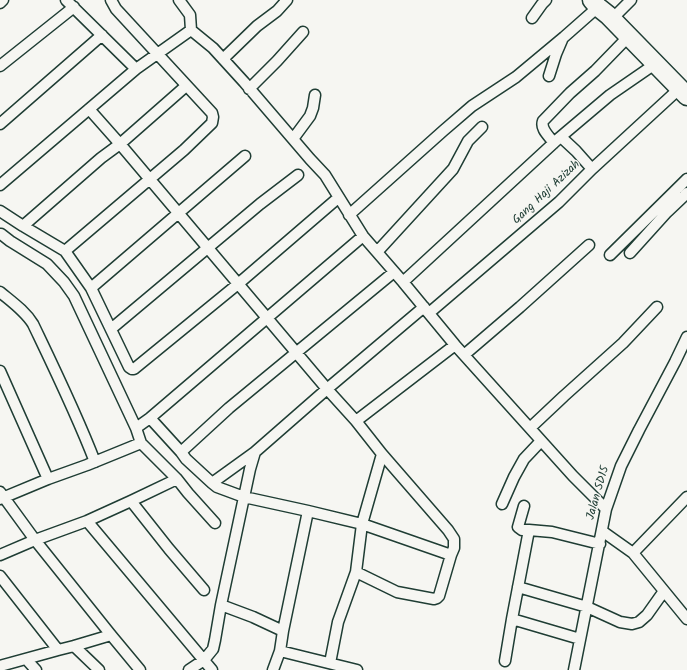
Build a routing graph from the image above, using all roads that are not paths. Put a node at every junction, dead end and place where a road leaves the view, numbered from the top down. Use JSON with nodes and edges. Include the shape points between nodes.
{"nodes":[{"id":1,"x":3,"y":0,"type":"edge"},
{"id":2,"x":111,"y":0,"type":"edge"},
{"id":3,"x":179,"y":0,"type":"edge"},
{"id":4,"x":287,"y":0,"type":"edge"},
{"id":5,"x":546,"y":0,"type":"edge"},
{"id":6,"x":0,"y":3,"type":"edge"},
{"id":7,"x":70,"y":4,"type":"edge"},
{"id":8,"x":609,"y":4,"type":"edge"},
{"id":9,"x":532,"y":18,"type":"dead end"},
{"id":10,"x":191,"y":30,"type":"junction"},
{"id":11,"x":303,"y":32,"type":"dead end"},
{"id":12,"x":102,"y":35,"type":"junction"},
{"id":13,"x":564,"y":38,"type":"junction"},
{"id":14,"x":634,"y":38,"type":"junction"},
{"id":15,"x":158,"y":54,"type":"junction"},
{"id":16,"x":223,"y":59,"type":"junction"},
{"id":17,"x":655,"y":64,"type":"junction"},
{"id":18,"x":0,"y":66,"type":"edge"},
{"id":19,"x":136,"y":69,"type":"junction"},
{"id":20,"x":549,"y":76,"type":"dead end"},
{"id":21,"x":186,"y":86,"type":"junction"},
{"id":22,"x":249,"y":88,"type":"junction"},
{"id":23,"x":685,"y":89,"type":"edge"},
{"id":24,"x":315,"y":95,"type":"dead end"},
{"id":25,"x":89,"y":109,"type":"junction"},
{"id":26,"x":0,"y":124,"type":"edge"},
{"id":27,"x":482,"y":127,"type":"dead end"},
{"id":28,"x":293,"y":139,"type":"junction"},
{"id":29,"x":557,"y":140,"type":"junction"},
{"id":30,"x":120,"y":144,"type":"junction"},
{"id":31,"x":245,"y":156,"type":"dead end"},
{"id":32,"x":592,"y":169,"type":"junction"},
{"id":33,"x":298,"y":175,"type":"dead end"},
{"id":34,"x":148,"y":179,"type":"junction"},
{"id":35,"x":687,"y":179,"type":"edge"},
{"id":36,"x":0,"y":185,"type":"edge"},
{"id":37,"x":687,"y":193,"type":"edge"},
{"id":38,"x":338,"y":198,"type":"junction"},
{"id":39,"x":0,"y":211,"type":"edge"},
{"id":40,"x":178,"y":214,"type":"junction"},
{"id":41,"x":349,"y":215,"type":"junction"},
{"id":42,"x":23,"y":226,"type":"junction"},
{"id":43,"x":0,"y":234,"type":"edge"},
{"id":44,"x":363,"y":236,"type":"junction"},
{"id":45,"x":589,"y":245,"type":"dead end"},
{"id":46,"x":207,"y":248,"type":"junction"},
{"id":47,"x":64,"y":251,"type":"junction"},
{"id":48,"x":376,"y":252,"type":"junction"},
{"id":49,"x":630,"y":253,"type":"dead end"},
{"id":50,"x":610,"y":255,"type":"dead end"},
{"id":51,"x":394,"y":272,"type":"junction"},
{"id":52,"x":403,"y":282,"type":"junction"},
{"id":53,"x":238,"y":284,"type":"junction"},
{"id":54,"x":91,"y":288,"type":"junction"},
{"id":55,"x":0,"y":292,"type":"edge"},
{"id":56,"x":657,"y":307,"type":"dead end"},
{"id":57,"x":427,"y":310,"type":"junction"},
{"id":58,"x":267,"y":319,"type":"junction"},
{"id":59,"x":111,"y":329,"type":"junction"},
{"id":60,"x":687,"y":337,"type":"edge"},
{"id":61,"x":455,"y":345,"type":"junction"},
{"id":62,"x":297,"y":353,"type":"junction"},
{"id":63,"x":464,"y":355,"type":"junction"},
{"id":64,"x":0,"y":371,"type":"edge"},
{"id":65,"x":327,"y":390,"type":"junction"},
{"id":66,"x":356,"y":421,"type":"junction"},
{"id":67,"x":143,"y":423,"type":"junction"},
{"id":68,"x":530,"y":428,"type":"junction"},
{"id":69,"x":541,"y":441,"type":"junction"},
{"id":70,"x":141,"y":443,"type":"junction"},
{"id":71,"x":181,"y":452,"type":"junction"},
{"id":72,"x":255,"y":452,"type":"junction"},
{"id":73,"x":382,"y":454,"type":"junction"},
{"id":74,"x":95,"y":462,"type":"junction"},
{"id":75,"x":48,"y":479,"type":"junction"},
{"id":76,"x":177,"y":479,"type":"junction"},
{"id":77,"x":212,"y":483,"type":"junction"},
{"id":78,"x":1,"y":496,"type":"edge"},
{"id":79,"x":244,"y":497,"type":"junction"},
{"id":80,"x":687,"y":497,"type":"edge"},
{"id":81,"x":131,"y":501,"type":"junction"},
{"id":82,"x":502,"y":504,"type":"dead end"},
{"id":83,"x":524,"y":506,"type":"dead end"},
{"id":84,"x":606,"y":509,"type":"junction"},
{"id":85,"x":308,"y":511,"type":"junction"},
{"id":86,"x":87,"y":521,"type":"junction"},
{"id":87,"x":215,"y":523,"type":"dead end"},
{"id":88,"x":362,"y":524,"type":"junction"},
{"id":89,"x":530,"y":530,"type":"junction"},
{"id":90,"x":602,"y":531,"type":"junction"},
{"id":91,"x":35,"y":540,"type":"junction"},
{"id":92,"x":600,"y":544,"type":"junction"},
{"id":93,"x":633,"y":553,"type":"junction"},
{"id":94,"x":0,"y":555,"type":"edge"},
{"id":95,"x":451,"y":555,"type":"junction"},
{"id":96,"x":356,"y":572,"type":"junction"},
{"id":97,"x":0,"y":576,"type":"edge"},
{"id":98,"x":518,"y":587,"type":"junction"},
{"id":99,"x":204,"y":590,"type":"dead end"},
{"id":100,"x":664,"y":591,"type":"junction"},
{"id":101,"x":221,"y":605,"type":"junction"},
{"id":102,"x":587,"y":607,"type":"junction"},
{"id":103,"x":512,"y":619,"type":"junction"},
{"id":104,"x":687,"y":619,"type":"edge"},
{"id":105,"x":283,"y":630,"type":"junction"},
{"id":106,"x":111,"y":635,"type":"junction"},
{"id":107,"x":580,"y":639,"type":"junction"},
{"id":108,"x":74,"y":646,"type":"junction"},
{"id":109,"x":58,"y":650,"type":"junction"},
{"id":110,"x":280,"y":651,"type":"junction"},
{"id":111,"x":26,"y":659,"type":"junction"},
{"id":112,"x":203,"y":659,"type":"junction"},
{"id":113,"x":505,"y":661,"type":"dead end"},
{"id":114,"x":330,"y":663,"type":"junction"},
{"id":115,"x":0,"y":666,"type":"edge"},
{"id":116,"x":36,"y":670,"type":"edge"},
{"id":117,"x":99,"y":670,"type":"edge"},
{"id":118,"x":140,"y":670,"type":"edge"},
{"id":119,"x":189,"y":670,"type":"edge"},
{"id":120,"x":212,"y":670,"type":"edge"},
{"id":121,"x":273,"y":670,"type":"edge"},
{"id":122,"x":357,"y":670,"type":"edge"},
{"id":123,"x":574,"y":670,"type":"edge"}],
"edges":[{"from":1,"to":6,"type":"street"},
{"from":2,"to":15,"type":"street","via":[[116,9]]},
{"from":3,"to":10,"type":"street","via":[[190,15]]},
{"from":4,"to":16,"type":"street"},
{"from":5,"to":9,"type":"street"},
{"from":7,"to":12,"type":"street"},
{"from":7,"to":18,"type":"street"},
{"from":8,"to":13,"type":"street"},
{"from":8,"to":14,"type":"highway"},
{"from":10,"to":15,"type":"street"},
{"from":10,"to":16,"type":"street"},
{"from":11,"to":22,"type":"street"},
{"from":12,"to":19,"type":"street"},
{"from":12,"to":26,"type":"street"},
{"from":13,"to":20,"type":"street"},
{"from":13,"to":41,"type":"street","via":[[516,77],[472,106]]},
{"from":14,"to":17,"type":"highway"},
{"from":14,"to":23,"type":"highway"},
{"from":14,"to":29,"type":"street","via":[[594,71],[543,120],[543,129]]},
{"from":15,"to":19,"type":"street"},
{"from":15,"to":21,"type":"street"},
{"from":16,"to":22,"type":"street"},
{"from":17,"to":23,"type":"highway"},
{"from":17,"to":29,"type":"street","via":[[610,95]]},
{"from":19,"to":25,"type":"street"},
{"from":21,"to":30,"type":"street"},
{"from":21,"to":34,"type":"street","via":[[212,113],[212,123]]},
{"from":22,"to":28,"type":"street"},
{"from":23,"to":32,"type":"street","name":"Gang Haji Azizah"},
{"from":24,"to":28,"type":"street","via":[[310,116]]},
{"from":25,"to":30,"type":"street"},
{"from":25,"to":36,"type":"street"},
{"from":27,"to":48,"type":"street","via":[[468,141],[452,169]]},
{"from":28,"to":38,"type":"street","via":[[323,173]]},
{"from":29,"to":32,"type":"street","via":[[576,151]]},
{"from":29,"to":52,"type":"street"},
{"from":30,"to":34,"type":"street"},
{"from":30,"to":42,"type":"street"},
{"from":31,"to":40,"type":"street"},
{"from":32,"to":57,"type":"street","name":"Gang Haji Azizah","via":[[560,202]]},
{"from":33,"to":46,"type":"street"},
{"from":34,"to":40,"type":"street"},
{"from":34,"to":47,"type":"street"},
{"from":35,"to":50,"type":"street"},
{"from":37,"to":49,"type":"street"},
{"from":38,"to":41,"type":"street"},
{"from":38,"to":53,"type":"street"},
{"from":39,"to":42,"type":"street"},
{"from":40,"to":46,"type":"street"},
{"from":40,"to":54,"type":"street"},
{"from":41,"to":44,"type":"street"},
{"from":42,"to":47,"type":"street"},
{"from":43,"to":67,"type":"street","via":[[47,264],[64,282]]},
{"from":44,"to":48,"type":"street"},
{"from":44,"to":58,"type":"street"},
{"from":45,"to":63,"type":"street"},
{"from":46,"to":53,"type":"street"},
{"from":46,"to":59,"type":"street"},
{"from":47,"to":54,"type":"street"},
{"from":48,"to":51,"type":"street"},
{"from":51,"to":52,"type":"street"},
{"from":51,"to":62,"type":"street"},
{"from":52,"to":57,"type":"street"},
{"from":53,"to":58,"type":"street"},
{"from":53,"to":59,"type":"street","via":[[134,369],[129,368]]},
{"from":54,"to":59,"type":"street"},
{"from":55,"to":74,"type":"street","via":[[34,324],[66,391]]},
{"from":56,"to":68,"type":"street","via":[[623,343]]},
{"from":57,"to":61,"type":"street"},
{"from":57,"to":65,"type":"street","name":"Gang Haji Azizah"},
{"from":58,"to":62,"type":"street"},
{"from":58,"to":67,"type":"street"},
{"from":60,"to":84,"type":"street","name":"Jalan SD15","via":[[621,466]]},
{"from":61,"to":63,"type":"street"},
{"from":61,"to":66,"type":"street"},
{"from":62,"to":65,"type":"street"},
{"from":62,"to":71,"type":"street","via":[[229,408]]},
{"from":63,"to":68,"type":"street"},
{"from":64,"to":75,"type":"street"},
{"from":65,"to":66,"type":"street"},
{"from":65,"to":72,"type":"street","name":"Gang Haji Azizah"},
{"from":66,"to":73,"type":"street"},
{"from":67,"to":70,"type":"street"},
{"from":67,"to":71,"type":"street"},
{"from":68,"to":69,"type":"street"},
{"from":69,"to":82,"type":"street","via":[[524,459]]},
{"from":69,"to":84,"type":"street"},
{"from":70,"to":74,"type":"street"},
{"from":70,"to":76,"type":"street"},
{"from":71,"to":77,"type":"street"},
{"from":72,"to":77,"type":"street","name":"Gang Haji Azizah"},
{"from":72,"to":79,"type":"street"},
{"from":73,"to":88,"type":"street"},
{"from":73,"to":95,"type":"street","via":[[448,530],[454,539]]},
{"from":74,"to":75,"type":"street"},
{"from":75,"to":78,"type":"street"},
{"from":76,"to":81,"type":"street"},
{"from":76,"to":87,"type":"street"},
{"from":77,"to":79,"type":"street"},
{"from":78,"to":91,"type":"street"},
{"from":79,"to":85,"type":"street"},
{"from":79,"to":101,"type":"street"},
{"from":80,"to":93,"type":"street"},
{"from":81,"to":86,"type":"street"},
{"from":81,"to":99,"type":"street"},
{"from":83,"to":89,"type":"street","via":[[518,527]]},
{"from":84,"to":90,"type":"street","name":"Jalan SD15"},
{"from":85,"to":88,"type":"street"},
{"from":85,"to":105,"type":"street"},
{"from":86,"to":91,"type":"street"},
{"from":86,"to":112,"type":"street"},
{"from":88,"to":95,"type":"street"},
{"from":88,"to":96,"type":"street"},
{"from":89,"to":92,"type":"street","via":[[552,532]]},
{"from":89,"to":98,"type":"street"},
{"from":90,"to":92,"type":"street","name":"Jalan SD15"},
{"from":90,"to":93,"type":"street"},
{"from":91,"to":94,"type":"street"},
{"from":91,"to":106,"type":"street"},
{"from":92,"to":102,"type":"street","name":"Jalan SD15"},
{"from":93,"to":100,"type":"street"},
{"from":95,"to":96,"type":"street","via":[[439,596],[434,599],[397,592]]},
{"from":96,"to":114,"type":"street","via":[[338,622]]},
{"from":97,"to":109,"type":"street"},
{"from":98,"to":102,"type":"street"},
{"from":98,"to":103,"type":"street"},
{"from":100,"to":102,"type":"street","via":[[647,615],[632,624],[620,622]]},
{"from":100,"to":104,"type":"street"},
{"from":101,"to":105,"type":"street"},
{"from":101,"to":112,"type":"street","via":[[215,640],[212,649]]},
{"from":102,"to":107,"type":"street","name":"Jalan SD15"},
{"from":103,"to":107,"type":"street"},
{"from":103,"to":113,"type":"street"},
{"from":105,"to":110,"type":"street"},
{"from":106,"to":108,"type":"street"},
{"from":106,"to":118,"type":"street"},
{"from":107,"to":123,"type":"street","name":"Jalan SD15"},
{"from":108,"to":109,"type":"street"},
{"from":108,"to":117,"type":"street"},
{"from":109,"to":111,"type":"street"},
{"from":110,"to":114,"type":"street"},
{"from":110,"to":121,"type":"street"},
{"from":111,"to":115,"type":"street"},
{"from":111,"to":116,"type":"street"},
{"from":112,"to":119,"type":"street"},
{"from":112,"to":120,"type":"street"},
{"from":114,"to":122,"type":"street"}]}
